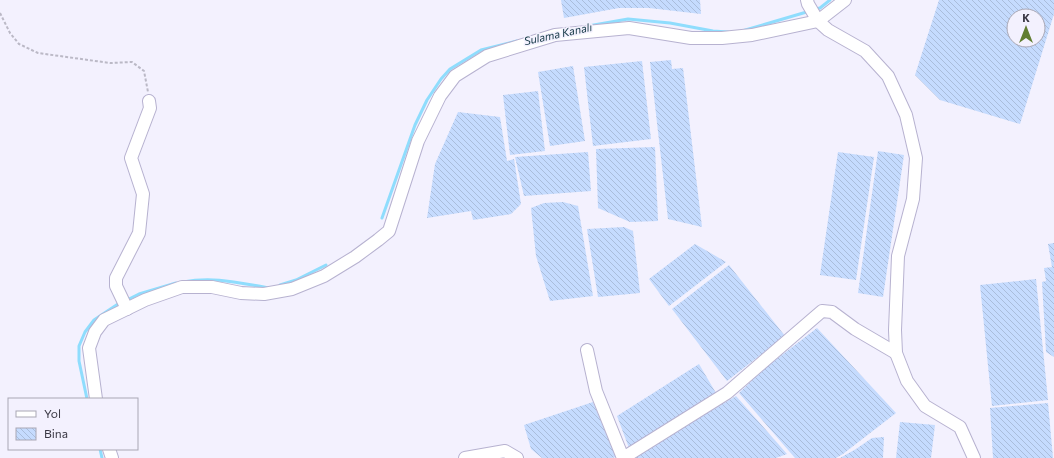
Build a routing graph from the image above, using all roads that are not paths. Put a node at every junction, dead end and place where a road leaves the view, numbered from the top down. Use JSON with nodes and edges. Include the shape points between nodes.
{"nodes":[{"id":1,"x":846,"y":0,"type":"edge"},
{"id":2,"x":808,"y":2,"type":"edge"},
{"id":3,"x":818,"y":22,"type":"junction"},
{"id":4,"x":149,"y":101,"type":"road end"},
{"id":5,"x":127,"y":309,"type":"junction"},
{"id":6,"x":587,"y":350,"type":"dead end"},
{"id":7,"x":896,"y":353,"type":"junction"},
{"id":8,"x":96,"y":398,"type":"edge"},
{"id":9,"x":465,"y":458,"type":"edge"},
{"id":10,"x":517,"y":458,"type":"edge"},
{"id":11,"x":623,"y":458,"type":"edge"},
{"id":12,"x":974,"y":458,"type":"edge"}],
"edges":[{"from":1,"to":3,"type":"street"},
{"from":2,"to":3,"type":"street"},
{"from":3,"to":5,"type":"street","via":[[722,38],[690,38],[629,28],[555,35],[487,56],[455,76],[440,96],[418,141],[389,231],[355,257],[324,276],[292,289],[256,294],[212,287],[182,287]]},
{"from":3,"to":7,"type":"street","via":[[865,51],[888,76],[906,115],[916,158],[913,199],[898,256]]},
{"from":4,"to":5,"type":"street","via":[[150,108],[131,158],[143,194],[139,233],[116,278],[116,286]]},
{"from":5,"to":8,"type":"street","via":[[104,320],[95,332],[90,348]]},
{"from":6,"to":11,"type":"street","via":[[596,391]]},
{"from":7,"to":11,"type":"street","via":[[854,329],[832,312],[822,311],[727,393]]},
{"from":7,"to":12,"type":"street","via":[[907,381],[924,406],[960,427]]},
{"from":9,"to":10,"type":"street","via":[[505,451]]}]}
